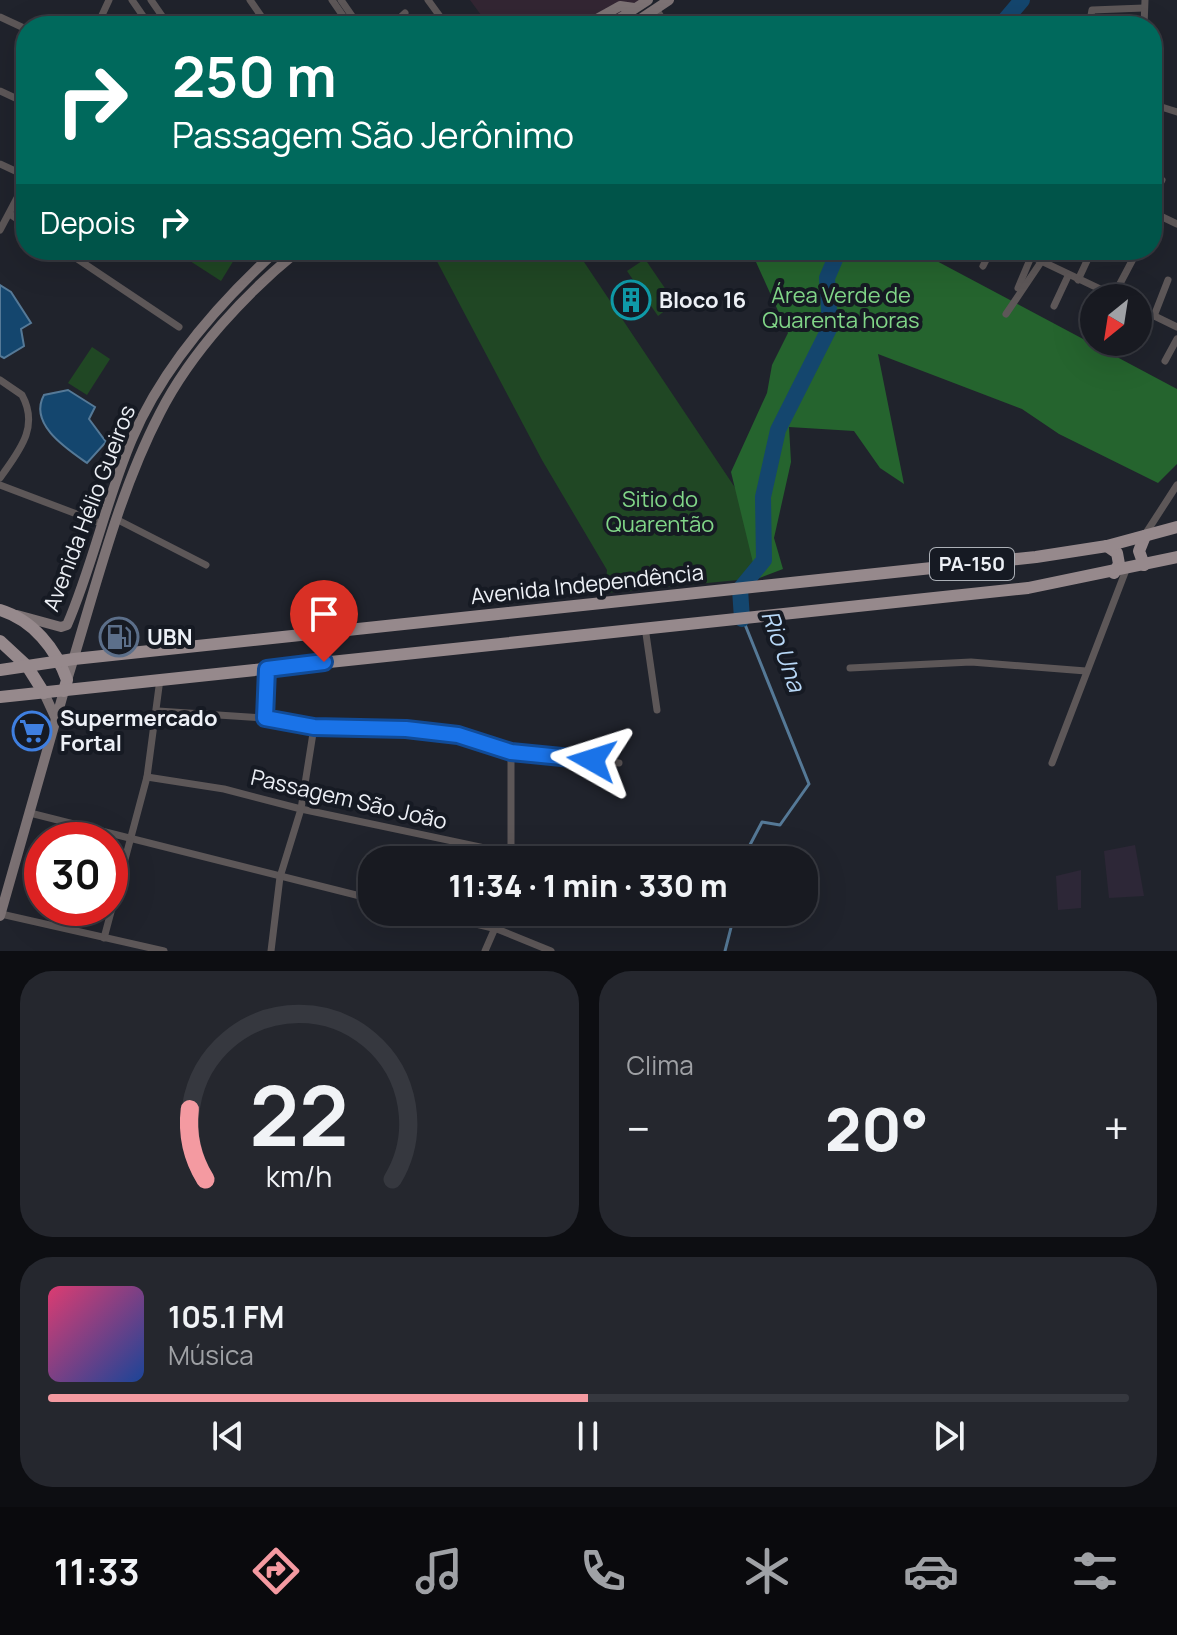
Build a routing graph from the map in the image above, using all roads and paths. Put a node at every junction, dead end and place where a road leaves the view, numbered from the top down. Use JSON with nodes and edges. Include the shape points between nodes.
{"nodes":[{"id":1,"x":122,"y":0,"type":"edge"},
{"id":2,"x":648,"y":0,"type":"edge"},
{"id":3,"x":669,"y":0,"type":"edge"},
{"id":4,"x":135,"y":4,"type":"edge"},
{"id":5,"x":1144,"y":4,"type":"edge"},
{"id":6,"x":634,"y":8,"type":"junction"},
{"id":7,"x":656,"y":9,"type":"junction"},
{"id":8,"x":405,"y":13,"type":"dead end"},
{"id":9,"x":402,"y":16,"type":"edge"},
{"id":10,"x":602,"y":16,"type":"edge"},
{"id":11,"x":622,"y":16,"type":"edge"},
{"id":12,"x":645,"y":16,"type":"edge"},
{"id":13,"x":661,"y":16,"type":"edge"},
{"id":14,"x":1091,"y":16,"type":"edge"},
{"id":15,"x":16,"y":200,"type":"edge"},
{"id":16,"x":10,"y":214,"type":"junction"},
{"id":17,"x":16,"y":218,"type":"edge"},
{"id":18,"x":0,"y":230,"type":"edge"},
{"id":19,"x":79,"y":260,"type":"edge"},
{"id":20,"x":267,"y":260,"type":"edge"},
{"id":21,"x":288,"y":260,"type":"edge"},
{"id":22,"x":986,"y":260,"type":"edge"},
{"id":23,"x":1030,"y":260,"type":"edge"},
{"id":24,"x":1037,"y":260,"type":"edge"},
{"id":25,"x":1087,"y":260,"type":"edge"},
{"id":26,"x":1132,"y":260,"type":"edge"},
{"id":27,"x":1041,"y":262,"type":"junction"},
{"id":28,"x":983,"y":266,"type":"dead end"},
{"id":29,"x":1068,"y":276,"type":"junction"},
{"id":30,"x":1078,"y":280,"type":"junction"},
{"id":31,"x":1168,"y":280,"type":"dead end"},
{"id":32,"x":1086,"y":284,"type":"edge"},
{"id":33,"x":1118,"y":284,"type":"edge"},
{"id":34,"x":1018,"y":288,"type":"dead end"},
{"id":35,"x":1054,"y":306,"type":"dead end"},
{"id":36,"x":1006,"y":314,"type":"dead end"},
{"id":37,"x":1154,"y":316,"type":"joint"},
{"id":38,"x":179,"y":327,"type":"dead end"},
{"id":39,"x":1177,"y":327,"type":"edge"},
{"id":40,"x":1177,"y":339,"type":"edge"},
{"id":41,"x":1165,"y":361,"type":"dead end"},
{"id":42,"x":0,"y":380,"type":"edge"},
{"id":43,"x":0,"y":478,"type":"edge"},
{"id":44,"x":0,"y":485,"type":"edge"},
{"id":45,"x":1177,"y":485,"type":"edge"},
{"id":46,"x":118,"y":520,"type":"junction"},
{"id":47,"x":103,"y":524,"type":"junction"},
{"id":48,"x":1177,"y":527,"type":"edge"},
{"id":49,"x":1145,"y":536,"type":"junction"},
{"id":50,"x":1107,"y":546,"type":"junction"},
{"id":51,"x":1177,"y":557,"type":"edge"},
{"id":52,"x":206,"y":565,"type":"dead end"},
{"id":53,"x":1144,"y":565,"type":"junction"},
{"id":54,"x":1120,"y":571,"type":"junction"},
{"id":55,"x":6,"y":611,"type":"edge"},
{"id":56,"x":645,"y":627,"type":"junction"},
{"id":57,"x":0,"y":641,"type":"edge"},
{"id":58,"x":67,"y":660,"type":"junction"},
{"id":59,"x":27,"y":666,"type":"junction"},
{"id":60,"x":850,"y":668,"type":"dead end"},
{"id":61,"x":267,"y":669,"type":"junction"},
{"id":62,"x":0,"y":670,"type":"edge"},
{"id":63,"x":1086,"y":671,"type":"junction"},
{"id":64,"x":160,"y":678,"type":"junction"},
{"id":65,"x":66,"y":685,"type":"junction"},
{"id":66,"x":44,"y":693,"type":"junction"},
{"id":67,"x":0,"y":697,"type":"edge"},
{"id":68,"x":657,"y":710,"type":"dead end"},
{"id":69,"x":158,"y":711,"type":"junction"},
{"id":70,"x":265,"y":718,"type":"junction"},
{"id":71,"x":56,"y":719,"type":"junction"},
{"id":72,"x":314,"y":727,"type":"junction"},
{"id":73,"x":511,"y":752,"type":"junction"},
{"id":74,"x":619,"y":763,"type":"dead end"},
{"id":75,"x":1052,"y":763,"type":"dead end"},
{"id":76,"x":147,"y":777,"type":"junction"},
{"id":77,"x":301,"y":809,"type":"junction"},
{"id":78,"x":30,"y":813,"type":"junction"},
{"id":79,"x":131,"y":840,"type":"junction"},
{"id":80,"x":470,"y":846,"type":"edge"},
{"id":81,"x":516,"y":846,"type":"edge"},
{"id":82,"x":280,"y":877,"type":"junction"},
{"id":83,"x":358,"y":896,"type":"edge"},
{"id":84,"x":1,"y":909,"type":"edge"},
{"id":85,"x":484,"y":926,"type":"edge"},
{"id":86,"x":498,"y":926,"type":"edge"},
{"id":87,"x":497,"y":929,"type":"junction"},
{"id":88,"x":104,"y":938,"type":"junction"},
{"id":89,"x":164,"y":951,"type":"edge"},
{"id":90,"x":271,"y":951,"type":"edge"},
{"id":91,"x":485,"y":951,"type":"edge"},
{"id":92,"x":551,"y":951,"type":"edge"}],
"edges":[{"from":1,"to":4,"type":"street"},
{"from":2,"to":6,"type":"main road"},
{"from":3,"to":7,"type":"main road"},
{"from":5,"to":14,"type":"street","via":[[1092,10]]},
{"from":6,"to":10,"type":"main road","via":[[620,6]]},
{"from":6,"to":11,"type":"main road"},
{"from":7,"to":12,"type":"main road"},
{"from":7,"to":13,"type":"street"},
{"from":8,"to":9,"type":"street"},
{"from":15,"to":16,"type":"street"},
{"from":16,"to":17,"type":"street"},
{"from":16,"to":18,"type":"street"},
{"from":19,"to":38,"type":"street"},
{"from":20,"to":47,"type":"main road","name":"Avenida Hélio Gueiros","via":[[217,311],[157,390],[131,441]]},
{"from":21,"to":46,"type":"main road","via":[[252,293],[179,382],[144,445]]},
{"from":22,"to":28,"type":"street"},
{"from":23,"to":34,"type":"street"},
{"from":24,"to":27,"type":"street"},
{"from":25,"to":30,"type":"street"},
{"from":26,"to":33,"type":"street"},
{"from":27,"to":29,"type":"street"},
{"from":27,"to":36,"type":"street"},
{"from":29,"to":30,"type":"street"},
{"from":29,"to":35,"type":"street"},
{"from":30,"to":32,"type":"street"},
{"from":31,"to":37,"type":"street"},
{"from":37,"to":39,"type":"street"},
{"from":40,"to":41,"type":"street"},
{"from":42,"to":43,"type":"street","via":[[22,395],[30,426]]},
{"from":44,"to":47,"type":"street"},
{"from":45,"to":49,"type":"street"},
{"from":46,"to":52,"type":"street"},
{"from":46,"to":58,"type":"main road"},
{"from":47,"to":55,"type":"main road","name":"Avenida Hélio Gueiros","via":[[67,625]]},
{"from":48,"to":49,"type":"main road","name":"Avenida Independência","number":"PA-150"},
{"from":49,"to":50,"type":"main road","name":"Avenida Independência","number":"PA-150"},
{"from":49,"to":53,"type":"main road","via":[[1139,551]]},
{"from":50,"to":54,"type":"main road","via":[[1117,553]]},
{"from":50,"to":58,"type":"main road","name":"Avenida Independência","number":"PA-150"},
{"from":51,"to":53,"type":"main road","number":"PA-150"},
{"from":53,"to":54,"type":"main road","number":"PA-150"},
{"from":54,"to":56,"type":"main road","number":"PA-150","via":[[1028,588]]},
{"from":54,"to":63,"type":"street"},
{"from":55,"to":58,"type":"main road"},
{"from":56,"to":61,"type":"main road","number":"PA-150"},
{"from":56,"to":68,"type":"street"},
{"from":57,"to":59,"type":"main road"},
{"from":58,"to":59,"type":"main road","name":"Avenida Independência","number":"PA-150"},
{"from":58,"to":65,"type":"main road"},
{"from":59,"to":62,"type":"main road","name":"Avenida Independência","number":"PA-150"},
{"from":59,"to":66,"type":"main road"},
{"from":60,"to":63,"type":"street","via":[[971,662]]},
{"from":61,"to":64,"type":"main road","number":"PA-150"},
{"from":61,"to":70,"type":"street"},
{"from":63,"to":75,"type":"street"},
{"from":64,"to":65,"type":"main road","number":"PA-150"},
{"from":64,"to":69,"type":"street"},
{"from":65,"to":66,"type":"main road","number":"PA-150"},
{"from":65,"to":71,"type":"main road"},
{"from":66,"to":67,"type":"main road","number":"PA-150"},
{"from":66,"to":71,"type":"main road"},
{"from":69,"to":70,"type":"street"},
{"from":69,"to":76,"type":"street"},
{"from":70,"to":72,"type":"street"},
{"from":71,"to":78,"type":"main road"},
{"from":72,"to":73,"type":"street","via":[[458,735]]},
{"from":72,"to":77,"type":"street"},
{"from":73,"to":74,"type":"street"},
{"from":73,"to":81,"type":"street"},
{"from":76,"to":77,"type":"street","name":"Passagem São João"},
{"from":76,"to":79,"type":"street"},
{"from":77,"to":80,"type":"street","name":"Passagem São João"},
{"from":77,"to":82,"type":"street"},
{"from":78,"to":79,"type":"street"},
{"from":78,"to":84,"type":"main road"},
{"from":79,"to":82,"type":"street"},
{"from":79,"to":88,"type":"street"},
{"from":82,"to":83,"type":"street"},
{"from":82,"to":90,"type":"street"},
{"from":84,"to":88,"type":"street"},
{"from":85,"to":87,"type":"street"},
{"from":86,"to":87,"type":"street"},
{"from":87,"to":91,"type":"street"},
{"from":87,"to":92,"type":"street"},
{"from":88,"to":89,"type":"street"}]}
